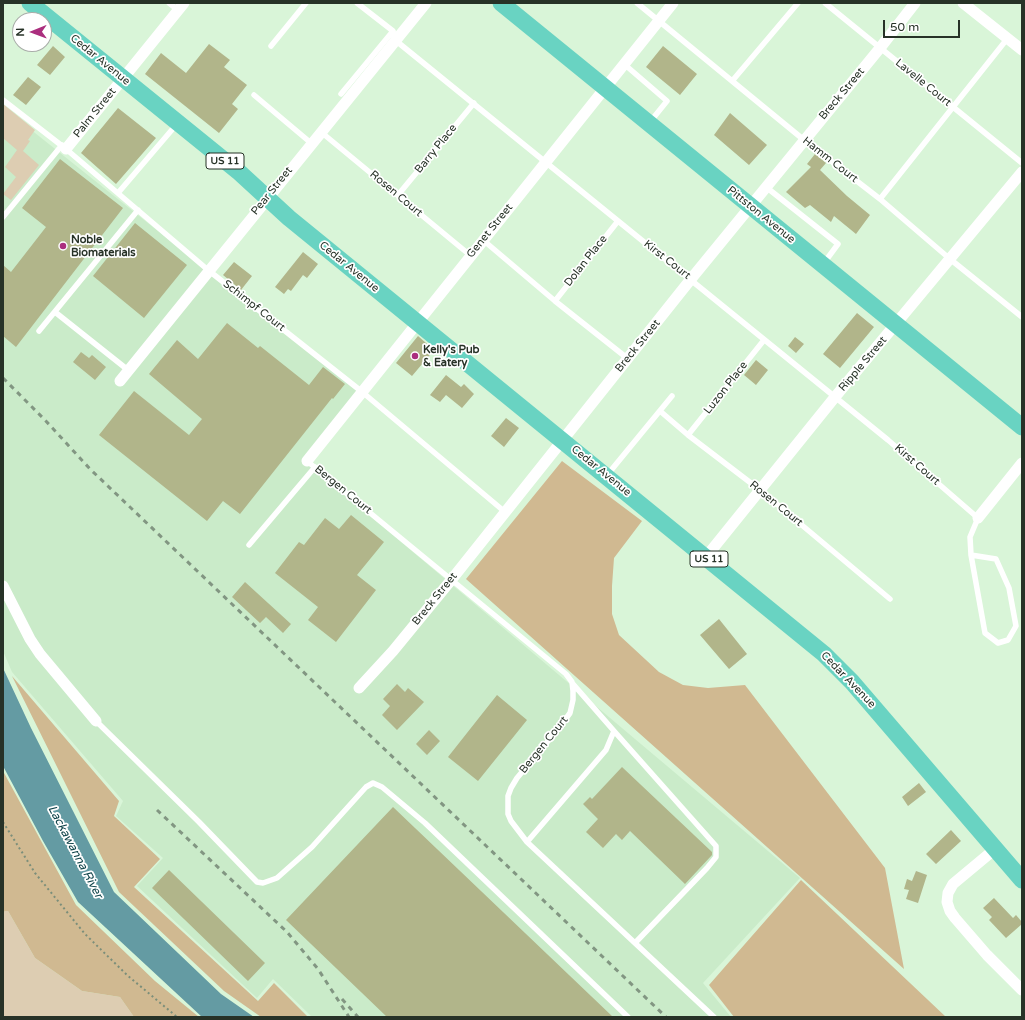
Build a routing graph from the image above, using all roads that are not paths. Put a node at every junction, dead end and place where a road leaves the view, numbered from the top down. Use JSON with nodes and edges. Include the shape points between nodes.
{"nodes":[{"id":1,"x":30,"y":3,"type":"edge"},
{"id":2,"x":168,"y":3,"type":"edge"},
{"id":3,"x":306,"y":3,"type":"edge"},
{"id":4,"x":357,"y":3,"type":"edge"},
{"id":5,"x":426,"y":3,"type":"edge"},
{"id":6,"x":501,"y":3,"type":"edge"},
{"id":7,"x":637,"y":3,"type":"edge"},
{"id":8,"x":673,"y":3,"type":"edge"},
{"id":9,"x":798,"y":3,"type":"edge"},
{"id":10,"x":825,"y":3,"type":"edge"},
{"id":11,"x":915,"y":3,"type":"edge"},
{"id":12,"x":963,"y":3,"type":"edge"},
{"id":13,"x":181,"y":7,"type":"edge"},
{"id":14,"x":659,"y":21,"type":"junction"},
{"id":15,"x":394,"y":36,"type":"junction"},
{"id":16,"x":1008,"y":38,"type":"junction"},
{"id":17,"x":271,"y":46,"type":"dead end"},
{"id":18,"x":880,"y":48,"type":"junction"},
{"id":19,"x":1022,"y":50,"type":"edge"},
{"id":20,"x":624,"y":64,"type":"junction"},
{"id":21,"x":123,"y":78,"type":"junction"},
{"id":22,"x":733,"y":80,"type":"junction"},
{"id":23,"x":605,"y":88,"type":"junction"},
{"id":24,"x":341,"y":94,"type":"dead end"},
{"id":25,"x":254,"y":95,"type":"dead end"},
{"id":26,"x":3,"y":100,"type":"edge"},
{"id":27,"x":474,"y":103,"type":"junction"},
{"id":28,"x":953,"y":107,"type":"junction"},
{"id":29,"x":178,"y":123,"type":"junction"},
{"id":30,"x":649,"y":124,"type":"junction"},
{"id":31,"x":321,"y":132,"type":"junction"},
{"id":32,"x":804,"y":140,"type":"junction"},
{"id":33,"x":312,"y":143,"type":"junction"},
{"id":34,"x":64,"y":147,"type":"junction"},
{"id":35,"x":546,"y":162,"type":"junction"},
{"id":36,"x":1022,"y":163,"type":"edge"},
{"id":37,"x":1022,"y":172,"type":"edge"},
{"id":38,"x":766,"y":187,"type":"junction"},
{"id":39,"x":118,"y":193,"type":"junction"},
{"id":40,"x":398,"y":195,"type":"junction"},
{"id":41,"x":267,"y":198,"type":"junction"},
{"id":42,"x":880,"y":199,"type":"junction"},
{"id":43,"x":750,"y":206,"type":"junction"},
{"id":44,"x":138,"y":210,"type":"junction"},
{"id":45,"x":3,"y":217,"type":"edge"},
{"id":46,"x":618,"y":221,"type":"junction"},
{"id":47,"x":483,"y":240,"type":"junction"},
{"id":48,"x":470,"y":256,"type":"junction"},
{"id":49,"x":950,"y":260,"type":"junction"},
{"id":50,"x":822,"y":265,"type":"junction"},
{"id":51,"x":208,"y":270,"type":"junction"},
{"id":52,"x":691,"y":279,"type":"junction"},
{"id":53,"x":555,"y":301,"type":"junction"},
{"id":54,"x":55,"y":312,"type":"junction"},
{"id":55,"x":1022,"y":317,"type":"edge"},
{"id":56,"x":417,"y":322,"type":"junction"},
{"id":57,"x":896,"y":324,"type":"junction"},
{"id":58,"x":39,"y":331,"type":"dead end"},
{"id":59,"x":764,"y":340,"type":"junction"},
{"id":60,"x":628,"y":358,"type":"junction"},
{"id":61,"x":128,"y":370,"type":"junction"},
{"id":62,"x":120,"y":381,"type":"dead end"},
{"id":63,"x":361,"y":391,"type":"junction"},
{"id":64,"x":672,"y":396,"type":"dead end"},
{"id":65,"x":835,"y":397,"type":"junction"},
{"id":66,"x":660,"y":411,"type":"junction"},
{"id":67,"x":1022,"y":427,"type":"edge"},
{"id":68,"x":688,"y":435,"type":"junction"},
{"id":69,"x":562,"y":440,"type":"junction"},
{"id":70,"x":1022,"y":463,"type":"edge"},
{"id":71,"x":311,"y":464,"type":"junction"},
{"id":72,"x":606,"y":476,"type":"junction"},
{"id":73,"x":760,"y":490,"type":"junction"},
{"id":74,"x":505,"y":512,"type":"junction"},
{"id":75,"x":978,"y":518,"type":"junction"},
{"id":76,"x":249,"y":545,"type":"dead end"},
{"id":77,"x":972,"y":555,"type":"junction"},
{"id":78,"x":706,"y":557,"type":"junction"},
{"id":79,"x":452,"y":579,"type":"junction"},
{"id":80,"x":3,"y":586,"type":"edge"},
{"id":81,"x":890,"y":599,"type":"dead end"},
{"id":82,"x":572,"y":682,"type":"junction"},
{"id":83,"x":359,"y":688,"type":"dead end"},
{"id":84,"x":96,"y":721,"type":"joint"},
{"id":85,"x":614,"y":731,"type":"junction"},
{"id":86,"x":527,"y":842,"type":"junction"},
{"id":87,"x":995,"y":849,"type":"junction"},
{"id":88,"x":1022,"y":880,"type":"edge"},
{"id":89,"x":635,"y":943,"type":"junction"},
{"id":90,"x":1022,"y":990,"type":"edge"},
{"id":91,"x":628,"y":1017,"type":"edge"},
{"id":92,"x":714,"y":1017,"type":"edge"}],
"edges":[{"from":1,"to":21,"type":"main road","name":"Cedar Avenue","number":"US 11"},
{"from":2,"to":13,"type":"lane"},
{"from":3,"to":17,"type":"lane"},
{"from":4,"to":15,"type":"lane","name":"Kirst Court"},
{"from":5,"to":15,"type":"street","name":"Pear Street"},
{"from":6,"to":23,"type":"main road","name":"Pittston Avenue"},
{"from":7,"to":14,"type":"lane","name":"Hamm Court"},
{"from":8,"to":14,"type":"street","name":"Genet Street"},
{"from":9,"to":22,"type":"lane"},
{"from":10,"to":18,"type":"lane","name":"Lavelle Court"},
{"from":11,"to":18,"type":"street","name":"Breck Street"},
{"from":12,"to":16,"type":"street"},
{"from":13,"to":21,"type":"street","name":"Palm Street"},
{"from":14,"to":20,"type":"street","name":"Genet Street"},
{"from":14,"to":22,"type":"lane","name":"Hamm Court"},
{"from":15,"to":24,"type":"lane"},
{"from":15,"to":27,"type":"lane","name":"Kirst Court"},
{"from":15,"to":31,"type":"street","name":"Pear Street"},
{"from":16,"to":19,"type":"street"},
{"from":16,"to":28,"type":"lane"},
{"from":18,"to":28,"type":"lane","name":"Lavelle Court"},
{"from":18,"to":32,"type":"street","name":"Breck Street"},
{"from":20,"to":23,"type":"street","name":"Genet Street"},
{"from":20,"to":30,"type":"lane","via":[[667,101]]},
{"from":21,"to":29,"type":"main road","name":"Cedar Avenue","number":"US 11"},
{"from":21,"to":34,"type":"street","name":"Palm Street"},
{"from":22,"to":32,"type":"lane","name":"Hamm Court"},
{"from":23,"to":30,"type":"main road","name":"Pittston Avenue"},
{"from":23,"to":35,"type":"street","name":"Genet Street"},
{"from":25,"to":33,"type":"lane"},
{"from":26,"to":34,"type":"lane","name":"Schimpf Court"},
{"from":27,"to":35,"type":"lane","name":"Kirst Court"},
{"from":27,"to":40,"type":"lane","name":"Barry Place"},
{"from":28,"to":36,"type":"lane","name":"Lavelle Court"},
{"from":28,"to":42,"type":"lane"},
{"from":29,"to":39,"type":"lane"},
{"from":29,"to":41,"type":"main road","name":"Cedar Avenue","number":"US 11"},
{"from":30,"to":43,"type":"main road","name":"Pittston Avenue"},
{"from":31,"to":33,"type":"street","name":"Pear Street"},
{"from":31,"to":40,"type":"lane","name":"Rosen Court"},
{"from":32,"to":38,"type":"street","name":"Breck Street"},
{"from":32,"to":42,"type":"lane","name":"Hamm Court"},
{"from":33,"to":41,"type":"street","name":"Pear Street"},
{"from":34,"to":39,"type":"lane","name":"Schimpf Court"},
{"from":34,"to":45,"type":"lane"},
{"from":35,"to":46,"type":"lane","name":"Kirst Court"},
{"from":35,"to":47,"type":"street","name":"Genet Street"},
{"from":37,"to":49,"type":"street","name":"Ripple Street"},
{"from":38,"to":43,"type":"street","name":"Breck Street"},
{"from":38,"to":50,"type":"lane","via":[[838,244]]},
{"from":39,"to":44,"type":"lane","name":"Schimpf Court"},
{"from":40,"to":48,"type":"lane","name":"Rosen Court"},
{"from":41,"to":51,"type":"street","name":"Pear Street"},
{"from":41,"to":56,"type":"main road","name":"Cedar Avenue","number":"US 11"},
{"from":42,"to":49,"type":"lane","name":"Hamm Court"},
{"from":43,"to":50,"type":"main road","name":"Pittston Avenue"},
{"from":43,"to":52,"type":"street","name":"Breck Street"},
{"from":44,"to":51,"type":"lane","name":"Schimpf Court"},
{"from":44,"to":54,"type":"lane"},
{"from":46,"to":52,"type":"lane","name":"Kirst Court"},
{"from":46,"to":53,"type":"lane","name":"Dolan Place"},
{"from":47,"to":48,"type":"street","name":"Genet Street"},
{"from":47,"to":53,"type":"lane"},
{"from":48,"to":56,"type":"street","name":"Genet Street"},
{"from":49,"to":55,"type":"lane","name":"Hamm Court"},
{"from":49,"to":57,"type":"street","name":"Ripple Street"},
{"from":50,"to":57,"type":"main road","name":"Pittston Avenue"},
{"from":51,"to":61,"type":"street","name":"Pear Street"},
{"from":51,"to":63,"type":"lane","name":"Schimpf Court"},
{"from":52,"to":59,"type":"lane","name":"Kirst Court"},
{"from":52,"to":60,"type":"street","name":"Breck Street"},
{"from":53,"to":60,"type":"lane"},
{"from":54,"to":58,"type":"lane"},
{"from":54,"to":61,"type":"lane"},
{"from":56,"to":63,"type":"street","name":"Genet Street"},
{"from":56,"to":69,"type":"main road","name":"Cedar Avenue","number":"US 11"},
{"from":57,"to":65,"type":"street","name":"Ripple Street"},
{"from":57,"to":67,"type":"main road","name":"Pittston Avenue"},
{"from":59,"to":65,"type":"lane","name":"Kirst Court"},
{"from":59,"to":68,"type":"lane","name":"Luzon Place"},
{"from":60,"to":69,"type":"street","name":"Breck Street"},
{"from":61,"to":62,"type":"street","name":"Pear Street"},
{"from":63,"to":71,"type":"street","name":"Genet Street"},
{"from":63,"to":74,"type":"lane","name":"Schimpf Court"},
{"from":64,"to":66,"type":"lane"},
{"from":65,"to":73,"type":"street","name":"Ripple Street"},
{"from":65,"to":75,"type":"lane","name":"Kirst Court"},
{"from":66,"to":68,"type":"lane","name":"Rosen Court"},
{"from":66,"to":72,"type":"lane"},
{"from":68,"to":73,"type":"lane","name":"Rosen Court"},
{"from":69,"to":72,"type":"main road","name":"Cedar Avenue","number":"US 11"},
{"from":69,"to":74,"type":"street","name":"Breck Street"},
{"from":70,"to":75,"type":"street"},
{"from":71,"to":76,"type":"lane"},
{"from":71,"to":79,"type":"lane","name":"Bergen Court"},
{"from":72,"to":78,"type":"main road","name":"Cedar Avenue","number":"US 11"},
{"from":73,"to":78,"type":"street","name":"Ripple Street"},
{"from":73,"to":81,"type":"lane","name":"Rosen Court"},
{"from":74,"to":79,"type":"street","name":"Breck Street"},
{"from":75,"to":77,"type":"lane","via":[[970,537]]},
{"from":77,"to":77,"type":"lane","via":[[985,634],[998,643],[1008,640],[1016,626],[1008,588],[996,559]]},
{"from":78,"to":87,"type":"main road","name":"Cedar Avenue","number":"US 11","via":[[838,667]]},
{"from":79,"to":82,"type":"lane","name":"Bergen Court","via":[[559,667]]},
{"from":79,"to":83,"type":"street","name":"Breck Street"},
{"from":80,"to":84,"type":"street","via":[[40,654]]},
{"from":82,"to":85,"type":"lane"},
{"from":82,"to":86,"type":"lane","name":"Bergen Court","via":[[573,700],[570,713],[517,778],[508,796],[508,814],[514,827]]},
{"from":84,"to":91,"type":"lane","via":[[257,882],[263,883],[277,878],[312,847],[366,787],[373,783],[382,787],[431,828]]},
{"from":85,"to":86,"type":"lane","via":[[606,750]]},
{"from":85,"to":89,"type":"lane","via":[[716,846],[716,857],[707,868]]},
{"from":86,"to":89,"type":"lane","name":"Bergen Court"},
{"from":87,"to":88,"type":"main road","number":"US 11"},
{"from":87,"to":90,"type":"street","via":[[953,884],[948,892],[947,902],[955,918]]},
{"from":89,"to":92,"type":"lane","name":"Bergen Court"}]}
